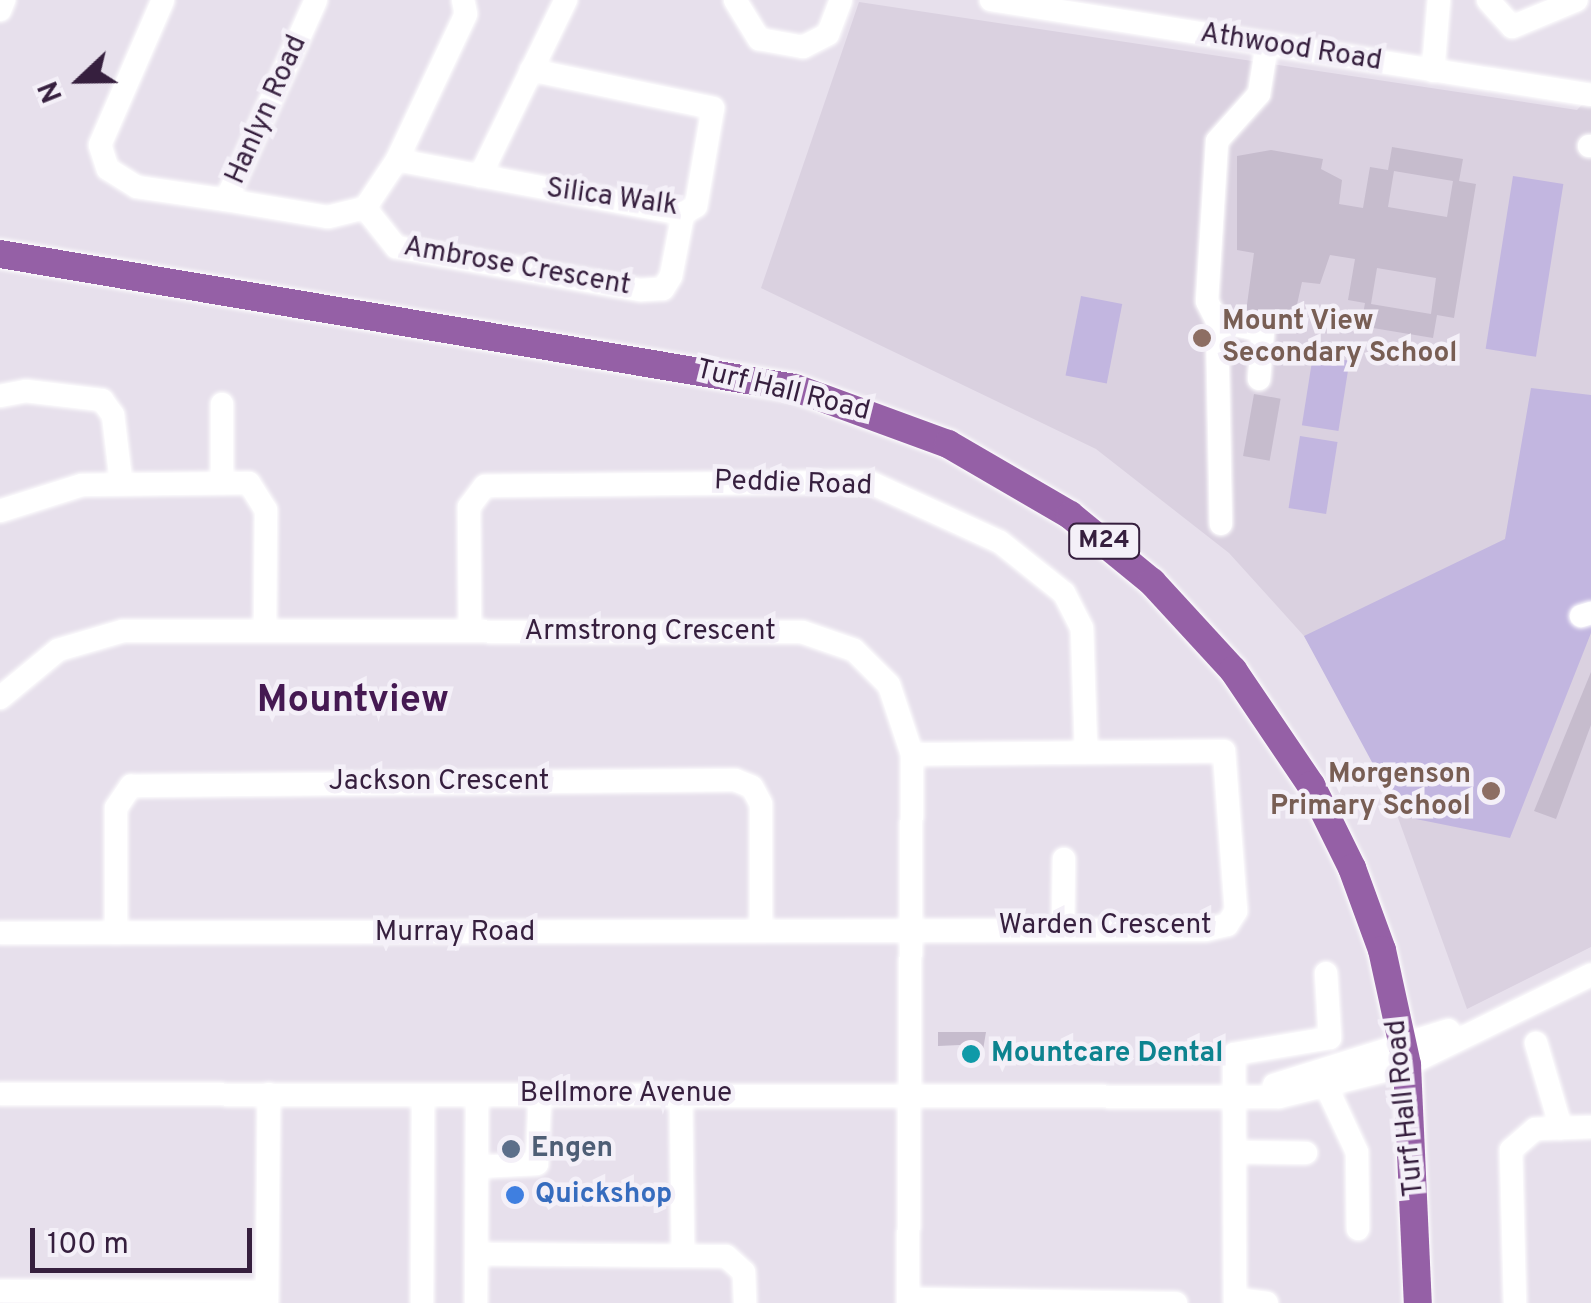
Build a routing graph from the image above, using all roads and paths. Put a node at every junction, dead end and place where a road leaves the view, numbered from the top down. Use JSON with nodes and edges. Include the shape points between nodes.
{"nodes":[{"id":1,"x":4,"y":0,"type":"edge"},
{"id":2,"x":163,"y":0,"type":"edge"},
{"id":3,"x":316,"y":0,"type":"edge"},
{"id":4,"x":463,"y":0,"type":"edge"},
{"id":5,"x":566,"y":0,"type":"edge"},
{"id":6,"x":734,"y":0,"type":"edge"},
{"id":7,"x":841,"y":0,"type":"edge"},
{"id":8,"x":991,"y":0,"type":"edge"},
{"id":9,"x":1439,"y":0,"type":"edge"},
{"id":10,"x":1488,"y":0,"type":"edge"},
{"id":11,"x":1576,"y":0,"type":"edge"},
{"id":12,"x":0,"y":10,"type":"edge"},
{"id":13,"x":1267,"y":44,"type":"junction"},
{"id":14,"x":530,"y":70,"type":"junction"},
{"id":15,"x":1433,"y":70,"type":"junction"},
{"id":16,"x":1591,"y":95,"type":"edge"},
{"id":17,"x":397,"y":160,"type":"junction"},
{"id":18,"x":480,"y":176,"type":"junction"},
{"id":19,"x":226,"y":200,"type":"junction"},
{"id":20,"x":365,"y":208,"type":"junction"},
{"id":21,"x":683,"y":214,"type":"junction"},
{"id":22,"x":0,"y":254,"type":"edge"},
{"id":23,"x":1217,"y":321,"type":"junction"},
{"id":24,"x":1259,"y":379,"type":"dead end"},
{"id":25,"x":0,"y":396,"type":"edge"},
{"id":26,"x":222,"y":404,"type":"dead end"},
{"id":27,"x":222,"y":479,"type":"junction"},
{"id":28,"x":121,"y":481,"type":"junction"},
{"id":29,"x":0,"y":511,"type":"edge"},
{"id":30,"x":1221,"y":524,"type":"dead end"},
{"id":31,"x":266,"y":630,"type":"junction"},
{"id":32,"x":470,"y":631,"type":"junction"},
{"id":33,"x":0,"y":698,"type":"edge"},
{"id":34,"x":1086,"y":747,"type":"junction"},
{"id":35,"x":912,"y":754,"type":"junction"},
{"id":36,"x":1064,"y":859,"type":"dead end"},
{"id":37,"x":910,"y":926,"type":"junction"},
{"id":38,"x":1064,"y":928,"type":"junction"},
{"id":39,"x":761,"y":931,"type":"junction"},
{"id":40,"x":0,"y":933,"type":"edge"},
{"id":41,"x":116,"y":933,"type":"junction"},
{"id":42,"x":1591,"y":956,"type":"edge"},
{"id":43,"x":1326,"y":973,"type":"dead end"},
{"id":44,"x":1591,"y":974,"type":"edge"},
{"id":45,"x":1536,"y":1044,"type":"dead end"},
{"id":46,"x":1405,"y":1056,"type":"junction"},
{"id":47,"x":1327,"y":1088,"type":"junction"},
{"id":48,"x":0,"y":1094,"type":"edge"},
{"id":49,"x":268,"y":1094,"type":"junction"},
{"id":50,"x":534,"y":1094,"type":"junction"},
{"id":51,"x":682,"y":1094,"type":"junction"},
{"id":52,"x":910,"y":1094,"type":"junction"},
{"id":53,"x":1245,"y":1094,"type":"junction"},
{"id":54,"x":423,"y":1095,"type":"junction"},
{"id":55,"x":477,"y":1095,"type":"junction"},
{"id":56,"x":1591,"y":1127,"type":"edge"},
{"id":57,"x":1561,"y":1128,"type":"junction"},
{"id":58,"x":1237,"y":1152,"type":"junction"},
{"id":59,"x":1306,"y":1153,"type":"dead end"},
{"id":60,"x":477,"y":1163,"type":"junction"},
{"id":61,"x":1358,"y":1229,"type":"dead end"},
{"id":62,"x":477,"y":1254,"type":"junction"},
{"id":63,"x":683,"y":1256,"type":"junction"},
{"id":64,"x":0,"y":1292,"type":"edge"},
{"id":65,"x":113,"y":1298,"type":"edge"},
{"id":66,"x":267,"y":1298,"type":"edge"},
{"id":67,"x":908,"y":1301,"type":"edge"},
{"id":68,"x":1235,"y":1301,"type":"edge"},
{"id":69,"x":1047,"y":1302,"type":"edge"},
{"id":70,"x":422,"y":1303,"type":"edge"},
{"id":71,"x":476,"y":1303,"type":"edge"},
{"id":72,"x":746,"y":1303,"type":"edge"},
{"id":73,"x":1176,"y":1303,"type":"edge"},
{"id":74,"x":1267,"y":1303,"type":"edge"},
{"id":75,"x":1418,"y":1303,"type":"edge"},
{"id":76,"x":1516,"y":1303,"type":"edge"}],
"edges":[{"from":1,"to":12,"type":"street"},
{"from":2,"to":19,"type":"street","via":[[100,145],[108,169],[137,187]]},
{"from":3,"to":19,"type":"street","name":"Hanlyn Road"},
{"from":4,"to":17,"type":"street","via":[[466,14]]},
{"from":5,"to":14,"type":"street"},
{"from":6,"to":7,"type":"street","via":[[759,39],[804,47],[828,34]]},
{"from":8,"to":13,"type":"street","name":"Athwood Road"},
{"from":9,"to":15,"type":"street"},
{"from":10,"to":11,"type":"street","via":[[1512,27]]},
{"from":13,"to":15,"type":"street","name":"Athwood Road"},
{"from":13,"to":23,"type":"street","via":[[1259,94],[1217,141],[1207,301]]},
{"from":14,"to":18,"type":"street"},
{"from":14,"to":21,"type":"street","name":"Silica Walk","via":[[713,108],[696,206]]},
{"from":15,"to":16,"type":"street","name":"Athwood Road"},
{"from":17,"to":18,"type":"street","name":"Silica Walk"},
{"from":17,"to":20,"type":"street"},
{"from":18,"to":21,"type":"street","name":"Silica Walk"},
{"from":19,"to":20,"type":"street","name":"Hanlyn Road","via":[[328,218]]},
{"from":20,"to":21,"type":"street","name":"Ambrose Crescent","via":[[396,248],[641,290],[663,289],[671,276]]},
{"from":22,"to":46,"type":"main road","name":"Turf Hall Road","number":"M24","via":[[795,388],[886,417],[999,470],[1152,582],[1263,709],[1352,868]]},
{"from":23,"to":24,"type":"street","via":[[1263,332]]},
{"from":23,"to":30,"type":"street"},
{"from":25,"to":28,"type":"street","via":[[26,391],[102,400],[113,415]]},
{"from":26,"to":27,"type":"street"},
{"from":27,"to":28,"type":"street"},
{"from":27,"to":31,"type":"street","via":[[249,483],[263,497]]},
{"from":28,"to":29,"type":"street","via":[[66,488]]},
{"from":31,"to":32,"type":"street","name":"Armstrong Crescent"},
{"from":31,"to":33,"type":"street","name":"Armstrong Crescent","via":[[90,638],[31,666]]},
{"from":32,"to":34,"type":"street","name":"Peddie Road","via":[[469,507],[485,486],[869,482],[1000,542],[1064,592],[1082,628]]},
{"from":32,"to":35,"type":"street","name":"Armstrong Crescent","via":[[818,634],[880,672],[902,712]]},
{"from":34,"to":35,"type":"street","name":"Warden Crescent"},
{"from":34,"to":38,"type":"street","name":"Warden Crescent","via":[[1224,751],[1236,912],[1228,925],[1205,930]]},
{"from":35,"to":37,"type":"street","name":"Armstrong Crescent"},
{"from":36,"to":38,"type":"street"},
{"from":37,"to":38,"type":"street","name":"Warden Crescent"},
{"from":37,"to":39,"type":"street","name":"Murray Road"},
{"from":37,"to":52,"type":"street","name":"Armstrong Crescent"},
{"from":39,"to":41,"type":"street","name":"Murray Road"},
{"from":39,"to":41,"type":"street","name":"Jackson Crescent","via":[[762,804],[752,787],[735,780],[131,786],[116,808]]},
{"from":40,"to":41,"type":"street","name":"Murray Road"},
{"from":42,"to":46,"type":"street"},
{"from":43,"to":53,"type":"street","via":[[1330,1038],[1236,1051]]},
{"from":44,"to":46,"type":"street"},
{"from":45,"to":57,"type":"street"},
{"from":46,"to":47,"type":"street","name":"Bellmore Avenue"},
{"from":46,"to":53,"type":"street","name":"Bellmore Avenue"},
{"from":46,"to":75,"type":"main road","name":"Turf Hall Road","number":"M24"},
{"from":47,"to":53,"type":"street","name":"Bellmore Avenue"},
{"from":47,"to":61,"type":"street","via":[[1356,1149]]},
{"from":48,"to":49,"type":"street","name":"Bellmore Avenue"},
{"from":49,"to":54,"type":"street","name":"Bellmore Avenue"},
{"from":49,"to":66,"type":"street"},
{"from":50,"to":51,"type":"street","name":"Bellmore Avenue"},
{"from":50,"to":55,"type":"street","name":"Bellmore Avenue"},
{"from":50,"to":60,"type":"street","via":[[528,1149]]},
{"from":50,"to":60,"type":"street","via":[[537,1164]]},
{"from":51,"to":52,"type":"street","name":"Bellmore Avenue"},
{"from":51,"to":63,"type":"street"},
{"from":52,"to":53,"type":"street","name":"Bellmore Avenue"},
{"from":52,"to":67,"type":"street","name":"Armstrong Crescent"},
{"from":53,"to":58,"type":"street"},
{"from":54,"to":55,"type":"street","name":"Bellmore Avenue"},
{"from":54,"to":70,"type":"street"},
{"from":55,"to":60,"type":"street"},
{"from":56,"to":57,"type":"street"},
{"from":57,"to":76,"type":"street","via":[[1526,1133],[1511,1150]]},
{"from":58,"to":59,"type":"street"},
{"from":58,"to":68,"type":"street"},
{"from":60,"to":62,"type":"street"},
{"from":62,"to":63,"type":"street"},
{"from":62,"to":71,"type":"street"},
{"from":63,"to":72,"type":"street","via":[[733,1258],[744,1272]]},
{"from":64,"to":65,"type":"street"},
{"from":65,"to":66,"type":"street"},
{"from":67,"to":69,"type":"street"},
{"from":68,"to":74,"type":"street"},
{"from":69,"to":73,"type":"street"}]}
